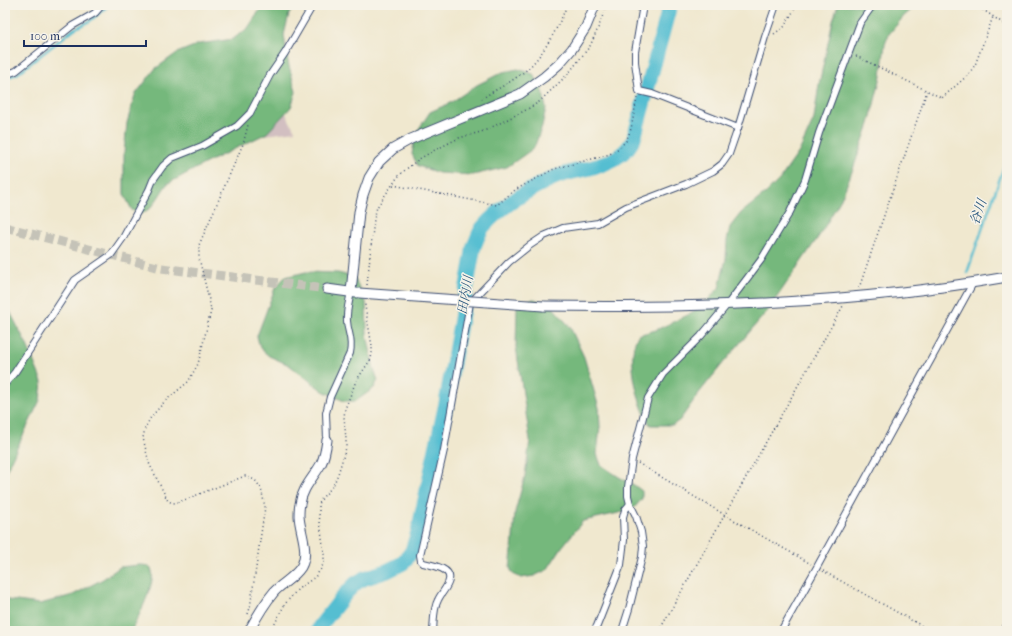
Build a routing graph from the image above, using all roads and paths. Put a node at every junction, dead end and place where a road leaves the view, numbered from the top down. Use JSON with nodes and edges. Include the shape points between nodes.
{"nodes":[{"id":1,"x":102,"y":5,"type":"edge"},
{"id":2,"x":313,"y":5,"type":"edge"},
{"id":3,"x":567,"y":5,"type":"edge"},
{"id":4,"x":595,"y":5,"type":"edge"},
{"id":5,"x":643,"y":5,"type":"edge"},
{"id":6,"x":776,"y":5,"type":"edge"},
{"id":7,"x":797,"y":5,"type":"edge"},
{"id":8,"x":874,"y":5,"type":"edge"},
{"id":9,"x":976,"y":5,"type":"edge"},
{"id":10,"x":993,"y":17,"type":"junction"},
{"id":11,"x":1007,"y":26,"type":"edge"},
{"id":12,"x":765,"y":37,"type":"junction"},
{"id":13,"x":849,"y":53,"type":"junction"},
{"id":14,"x":5,"y":75,"type":"edge"},
{"id":15,"x":640,"y":91,"type":"junction"},
{"id":16,"x":927,"y":91,"type":"junction"},
{"id":17,"x":477,"y":112,"type":"junction"},
{"id":18,"x":250,"y":113,"type":"junction"},
{"id":19,"x":738,"y":128,"type":"junction"},
{"id":20,"x":393,"y":185,"type":"dead end"},
{"id":21,"x":1007,"y":277,"type":"edge"},
{"id":22,"x":973,"y":283,"type":"junction"},
{"id":23,"x":327,"y":289,"type":"tunnel mouth"},
{"id":24,"x":355,"y":293,"type":"junction"},
{"id":25,"x":852,"y":297,"type":"junction"},
{"id":26,"x":727,"y":305,"type":"junction"},
{"id":27,"x":5,"y":384,"type":"edge"},
{"id":28,"x":327,"y":440,"type":"joint"},
{"id":29,"x":632,"y":459,"type":"junction"},
{"id":30,"x":630,"y":504,"type":"junction"},
{"id":31,"x":725,"y":515,"type":"junction"},
{"id":32,"x":817,"y":567,"type":"junction"},
{"id":33,"x":248,"y":614,"type":"dead end"},
{"id":34,"x":1007,"y":625,"type":"edge"},
{"id":35,"x":249,"y":631,"type":"edge"},
{"id":36,"x":434,"y":631,"type":"edge"},
{"id":37,"x":594,"y":631,"type":"edge"},
{"id":38,"x":622,"y":631,"type":"edge"},
{"id":39,"x":659,"y":631,"type":"edge"},
{"id":40,"x":781,"y":631,"type":"edge"},
{"id":41,"x":931,"y":631,"type":"edge"},
{"id":42,"x":1004,"y":631,"type":"edge"}],
"edges":[{"from":1,"to":14,"type":"street","via":[[95,13],[72,26],[16,71]]},
{"from":2,"to":18,"type":"street"},
{"from":3,"to":17,"type":"path","via":[[563,17],[536,59],[525,71],[485,97],[479,103]]},
{"from":4,"to":17,"type":"street","via":[[586,27],[559,64],[520,94]]},
{"from":5,"to":15,"type":"street","via":[[634,52]]},
{"from":6,"to":12,"type":"street"},
{"from":7,"to":12,"type":"path","via":[[784,27],[776,34]]},
{"from":8,"to":13,"type":"street","via":[[860,23]]},
{"from":9,"to":10,"type":"path"},
{"from":10,"to":11,"type":"path"},
{"from":10,"to":16,"type":"path","via":[[979,56],[968,75],[942,98]]},
{"from":12,"to":19,"type":"street"},
{"from":13,"to":16,"type":"path"},
{"from":13,"to":26,"type":"street","via":[[819,133],[805,180],[793,206],[761,260]]},
{"from":15,"to":19,"type":"street"},
{"from":15,"to":20,"type":"path","via":[[631,129],[626,141],[619,148],[610,154],[554,169],[515,190],[497,205]]},
{"from":16,"to":25,"type":"path"},
{"from":17,"to":24,"type":"street","via":[[393,149],[379,162],[368,178],[359,212]]},
{"from":18,"to":27,"type":"street","via":[[236,126],[202,146],[172,158],[163,166],[111,255],[75,280]]},
{"from":18,"to":33,"type":"path","via":[[243,144],[199,245],[198,258],[211,311],[198,364],[188,382],[165,401],[151,417],[143,438],[149,463],[168,501],[179,502],[245,476],[255,480],[261,488],[265,507]]},
{"from":19,"to":36,"type":"street","via":[[729,154],[713,171],[626,207],[598,223],[563,228],[544,236],[509,262],[470,303],[444,450],[420,555],[423,563],[444,570],[450,580],[435,608]]},
{"from":21,"to":22,"type":"street"},
{"from":22,"to":25,"type":"street"},
{"from":22,"to":32,"type":"street"},
{"from":23,"to":24,"type":"street"},
{"from":24,"to":26,"type":"street","bridge":true,"via":[[543,306]]},
{"from":24,"to":28,"type":"street","via":[[347,313],[352,347],[330,397],[326,413]]},
{"from":25,"to":26,"type":"street"},
{"from":25,"to":31,"type":"path"},
{"from":26,"to":29,"type":"street","via":[[701,336],[663,374],[648,398]]},
{"from":28,"to":35,"type":"street","via":[[321,464],[300,502],[299,515],[305,544],[305,556],[301,566],[275,592]]},
{"from":29,"to":30,"type":"street","via":[[628,487]]},
{"from":29,"to":31,"type":"path"},
{"from":30,"to":37,"type":"street","via":[[623,517],[621,565]]},
{"from":30,"to":38,"type":"street","via":[[642,532],[643,546]]},
{"from":31,"to":32,"type":"path"},
{"from":31,"to":39,"type":"path"},
{"from":32,"to":40,"type":"street"},
{"from":32,"to":41,"type":"path"},
{"from":34,"to":42,"type":"street"}]}
